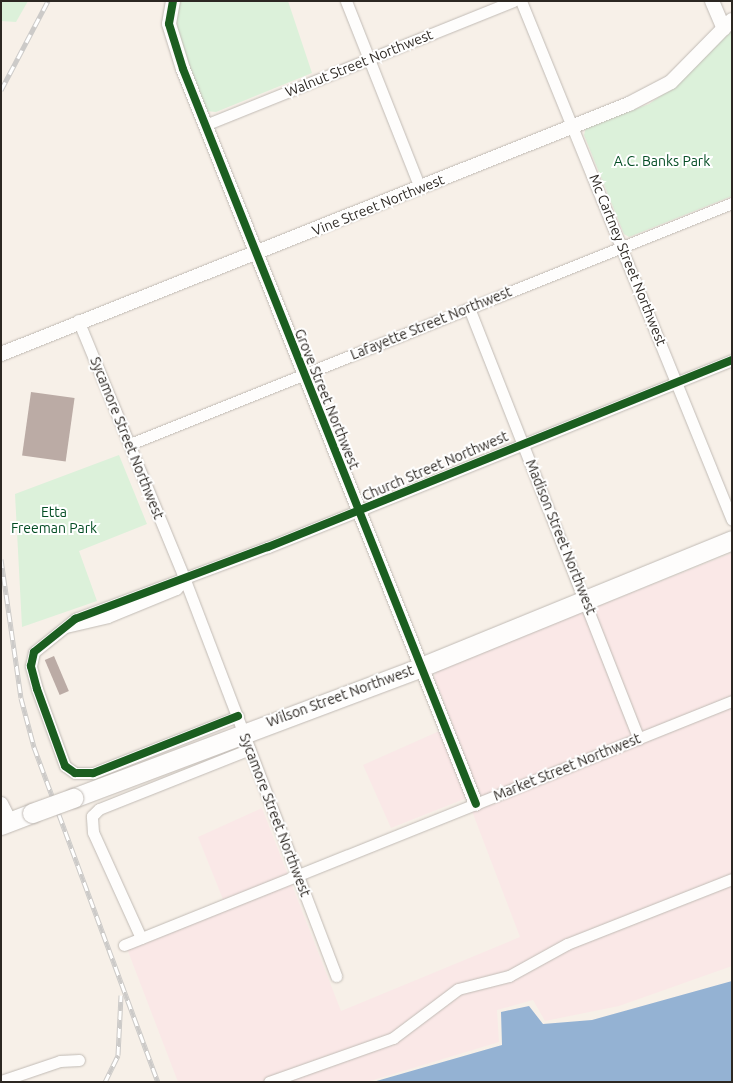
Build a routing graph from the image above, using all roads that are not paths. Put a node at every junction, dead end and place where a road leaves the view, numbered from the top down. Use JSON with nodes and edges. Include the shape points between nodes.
{"nodes":[{"id":1,"x":173,"y":1,"type":"edge"},
{"id":2,"x":346,"y":1,"type":"edge"},
{"id":3,"x":513,"y":1,"type":"edge"},
{"id":4,"x":521,"y":1,"type":"edge"},
{"id":5,"x":712,"y":1,"type":"edge"},
{"id":6,"x":728,"y":24,"type":"edge"},
{"id":7,"x":370,"y":60,"type":"junction"},
{"id":8,"x":206,"y":125,"type":"junction"},
{"id":9,"x":572,"y":126,"type":"junction"},
{"id":10,"x":420,"y":188,"type":"junction"},
{"id":11,"x":732,"y":203,"type":"edge"},
{"id":12,"x":622,"y":246,"type":"junction"},
{"id":13,"x":256,"y":254,"type":"junction"},
{"id":14,"x":469,"y":308,"type":"junction"},
{"id":15,"x":78,"y":320,"type":"junction"},
{"id":16,"x":1,"y":354,"type":"edge"},
{"id":17,"x":732,"y":360,"type":"edge"},
{"id":18,"x":303,"y":375,"type":"junction"},
{"id":19,"x":677,"y":382,"type":"junction"},
{"id":20,"x":523,"y":442,"type":"junction"},
{"id":21,"x":130,"y":444,"type":"junction"},
{"id":22,"x":359,"y":511,"type":"junction"},
{"id":23,"x":732,"y":520,"type":"edge"},
{"id":24,"x":732,"y":540,"type":"edge"},
{"id":25,"x":185,"y":580,"type":"junction"},
{"id":26,"x":585,"y":599,"type":"junction"},
{"id":27,"x":421,"y":667,"type":"junction"},
{"id":28,"x":732,"y":702,"type":"edge"},
{"id":29,"x":240,"y":723,"type":"junction"},
{"id":30,"x":639,"y":738,"type":"junction"},
{"id":31,"x":250,"y":750,"type":"junction"},
{"id":32,"x":1,"y":804,"type":"edge"},
{"id":33,"x":476,"y":804,"type":"junction"},
{"id":34,"x":1,"y":825,"type":"edge"},
{"id":35,"x":298,"y":875,"type":"junction"},
{"id":36,"x":732,"y":879,"type":"edge"},
{"id":37,"x":141,"y":938,"type":"junction"},
{"id":38,"x":124,"y":946,"type":"dead end"},
{"id":39,"x":336,"y":976,"type":"dead end"},
{"id":40,"x":79,"y":1060,"type":"dead end"},
{"id":41,"x":1,"y":1081,"type":"edge"},
{"id":42,"x":269,"y":1082,"type":"edge"}],
"edges":[{"from":1,"to":8,"type":"street","name":"Grove Street Northwest","via":[[171,35]]},
{"from":2,"to":7,"type":"street"},
{"from":3,"to":7,"type":"street","name":"Walnut Street Northwest"},
{"from":4,"to":9,"type":"street","name":"Mc Cartney Street Northwest"},
{"from":5,"to":6,"type":"street"},
{"from":6,"to":9,"type":"street","name":"Vine Street Northwest","via":[[670,82]]},
{"from":7,"to":8,"type":"street","name":"Walnut Street Northwest"},
{"from":7,"to":10,"type":"street"},
{"from":8,"to":13,"type":"street","name":"Grove Street Northwest"},
{"from":9,"to":10,"type":"street","name":"Vine Street Northwest"},
{"from":9,"to":12,"type":"street","name":"Mc Cartney Street Northwest"},
{"from":10,"to":13,"type":"street","name":"Vine Street Northwest"},
{"from":11,"to":12,"type":"street","name":"Lafayette Street Northwest"},
{"from":12,"to":14,"type":"street","name":"Lafayette Street Northwest"},
{"from":12,"to":19,"type":"street","name":"Mc Cartney Street Northwest"},
{"from":13,"to":15,"type":"street","name":"Vine Street Northwest"},
{"from":13,"to":18,"type":"street","name":"Grove Street Northwest"},
{"from":14,"to":18,"type":"street","name":"Lafayette Street Northwest"},
{"from":14,"to":20,"type":"street","name":"Madison Street Northwest"},
{"from":15,"to":16,"type":"street","name":"Vine Street Northwest"},
{"from":15,"to":21,"type":"street","name":"Sycamore Street Northwest"},
{"from":17,"to":19,"type":"street","name":"Church Street Northwest"},
{"from":18,"to":21,"type":"street","name":"Lafayette Street Northwest"},
{"from":18,"to":22,"type":"street","name":"Grove Street Northwest"},
{"from":19,"to":20,"type":"street","name":"Church Street Northwest"},
{"from":19,"to":23,"type":"street","name":"Mc Cartney Street Northwest"},
{"from":20,"to":22,"type":"street","name":"Church Street Northwest"},
{"from":20,"to":26,"type":"street","name":"Madison Street Northwest"},
{"from":21,"to":25,"type":"street","name":"Sycamore Street Northwest"},
{"from":22,"to":25,"type":"street","name":"Church Street Northwest"},
{"from":22,"to":27,"type":"street","name":"Grove Street Northwest"},
{"from":24,"to":26,"type":"highway","name":"Wilson Street Northwest"},
{"from":25,"to":29,"type":"street","name":"Sycamore Street Northwest"},
{"from":25,"to":29,"type":"street","name":"Church Street Northwest","via":[[171,580],[110,605],[66,628],[34,652],[31,666],[60,754],[65,766],[75,773],[93,773]]},
{"from":26,"to":27,"type":"highway","name":"Wilson Street Northwest"},
{"from":26,"to":30,"type":"street","name":"Madison Street Northwest"},
{"from":27,"to":29,"type":"highway","name":"Wilson Street Northwest"},
{"from":27,"to":33,"type":"street","name":"Grove Street Northwest"},
{"from":28,"to":30,"type":"street","name":"Market Street Northwest"},
{"from":29,"to":31,"type":"street","name":"Sycamore Street Northwest"},
{"from":29,"to":34,"type":"highway","name":"Wilson Street Northwest","bridge":true,"via":[[73,798]]},
{"from":30,"to":33,"type":"street","name":"Market Street Northwest"},
{"from":31,"to":35,"type":"street","name":"Sycamore Street Northwest"},
{"from":31,"to":37,"type":"street","via":[[99,809],[92,816],[93,832]]},
{"from":32,"to":34,"type":"street","via":[[7,816]]},
{"from":33,"to":35,"type":"street","name":"Market Street Northwest"},
{"from":35,"to":37,"type":"street","name":"Market Street Northwest"},
{"from":35,"to":39,"type":"street","name":"Sycamore Street Northwest"},
{"from":36,"to":42,"type":"street","via":[[567,944],[509,976],[458,989],[393,1038]]},
{"from":37,"to":38,"type":"street","name":"Market Street Northwest"},
{"from":40,"to":41,"type":"street","via":[[60,1061]]}]}
